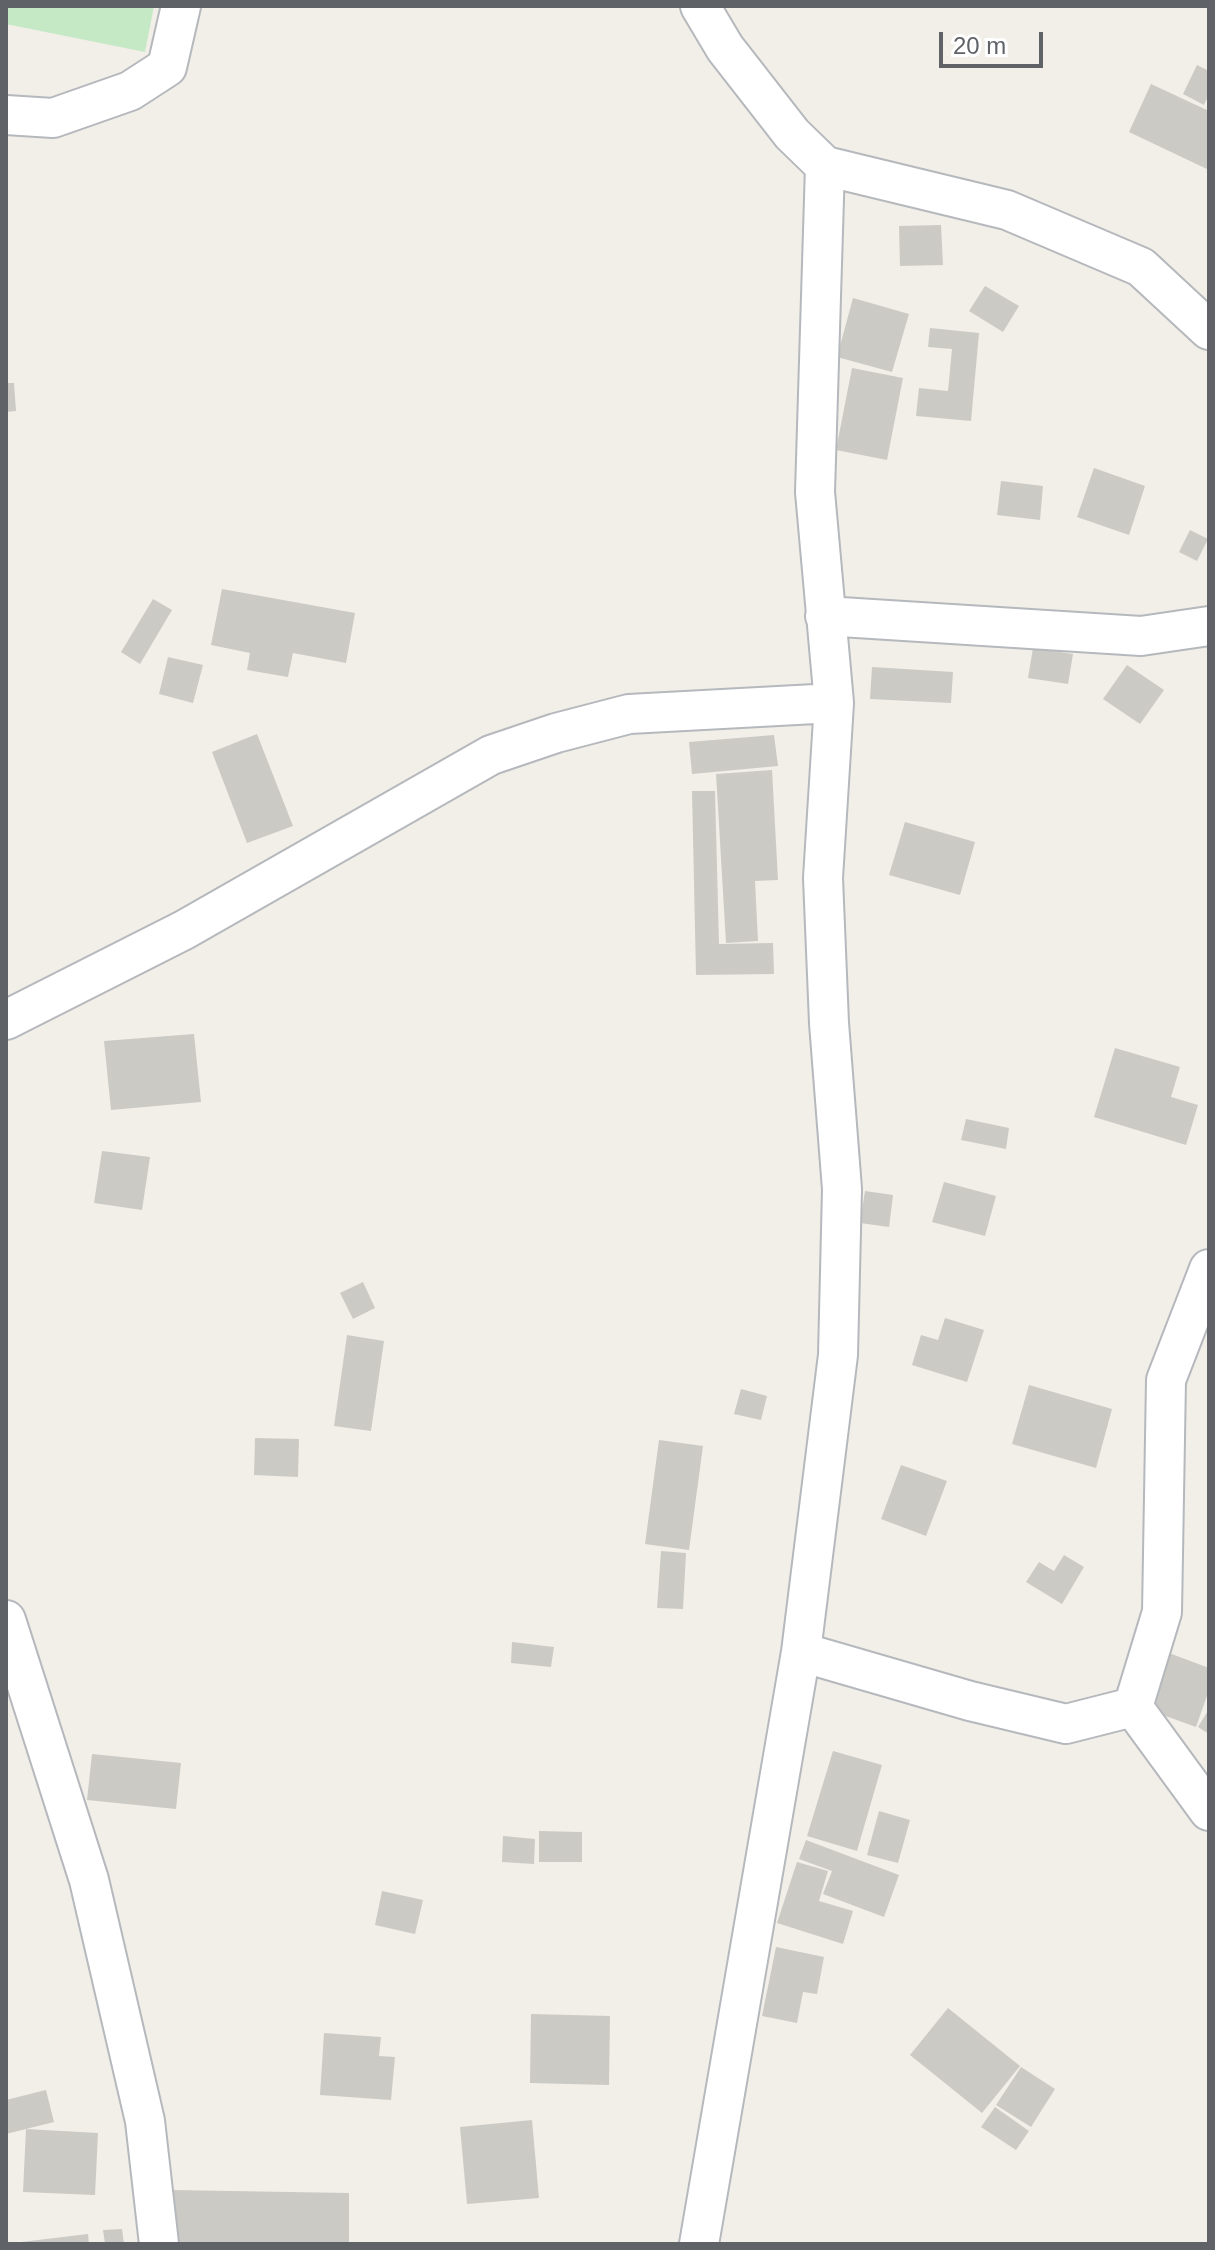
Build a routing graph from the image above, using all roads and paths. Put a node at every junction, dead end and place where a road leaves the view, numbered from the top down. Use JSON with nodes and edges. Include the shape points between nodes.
{"nodes":[{"id":1,"x":181,"y":6,"type":"edge"},
{"id":2,"x":700,"y":6,"type":"edge"},
{"id":3,"x":6,"y":115,"type":"edge"},
{"id":4,"x":825,"y":166,"type":"junction"},
{"id":5,"x":1209,"y":330,"type":"edge"},
{"id":6,"x":825,"y":616,"type":"junction"},
{"id":7,"x":1209,"y":626,"type":"edge"},
{"id":8,"x":834,"y":703,"type":"junction"},
{"id":9,"x":6,"y":1020,"type":"edge"},
{"id":10,"x":1209,"y":1269,"type":"edge"},
{"id":11,"x":6,"y":1620,"type":"edge"},
{"id":12,"x":801,"y":1652,"type":"junction"},
{"id":13,"x":1133,"y":1707,"type":"junction"},
{"id":14,"x":1209,"y":1811,"type":"edge"},
{"id":15,"x":159,"y":2244,"type":"edge"},
{"id":16,"x":699,"y":2244,"type":"edge"}],
"edges":[{"from":1,"to":3,"type":"street","via":[[167,67],[130,91],[53,118]]},
{"from":2,"to":4,"type":"street","via":[[734,61]]},
{"from":4,"to":5,"type":"street","via":[[1007,210],[1141,267]]},
{"from":4,"to":6,"type":"street","via":[[815,492]]},
{"from":6,"to":7,"type":"street","via":[[1141,636]]},
{"from":6,"to":8,"type":"street"},
{"from":8,"to":9,"type":"street","via":[[629,714],[491,755],[184,930]]},
{"from":8,"to":12,"type":"street","via":[[823,878],[842,1189],[838,1355]]},
{"from":10,"to":13,"type":"street","via":[[1166,1380],[1162,1612]]},
{"from":11,"to":15,"type":"street","via":[[89,1880],[145,2121]]},
{"from":12,"to":13,"type":"street","via":[[1066,1724]]},
{"from":12,"to":16,"type":"street"},
{"from":13,"to":14,"type":"street"}]}
